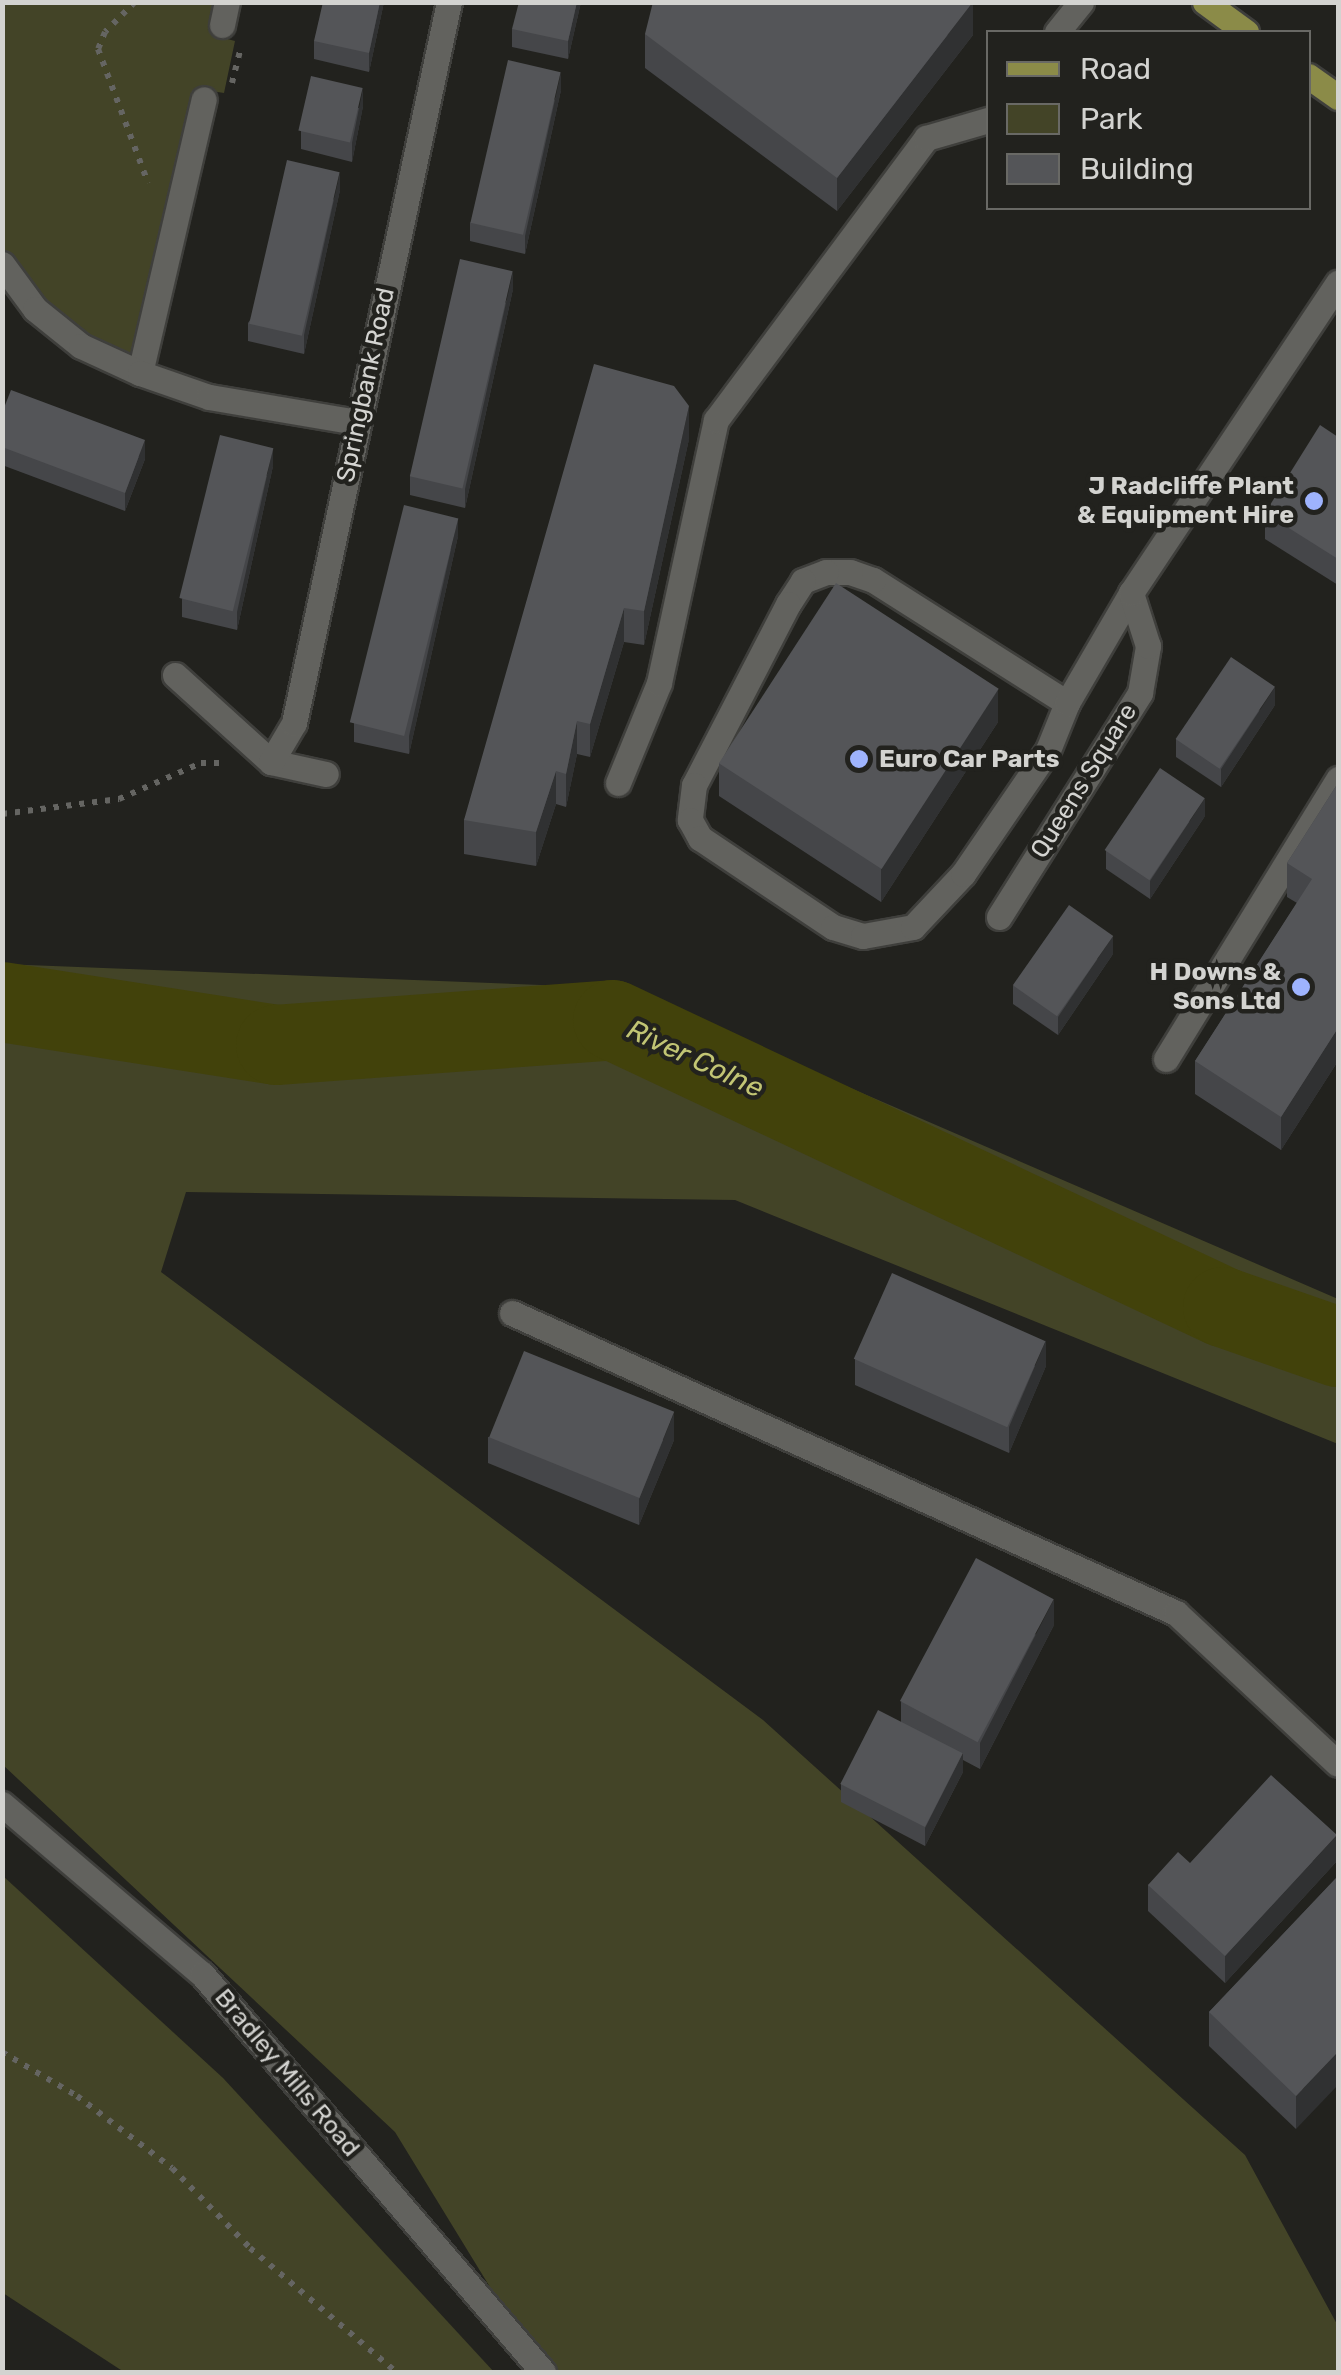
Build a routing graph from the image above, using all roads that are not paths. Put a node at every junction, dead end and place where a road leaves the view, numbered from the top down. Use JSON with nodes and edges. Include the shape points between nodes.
{"nodes":[{"id":1,"x":449,"y":2,"type":"edge"},
{"id":2,"x":1080,"y":2,"type":"edge"},
{"id":3,"x":1204,"y":2,"type":"edge"},
{"id":4,"x":1059,"y":30,"type":"edge"},
{"id":5,"x":1243,"y":30,"type":"edge"},
{"id":6,"x":1311,"y":78,"type":"edge"},
{"id":7,"x":1338,"y":97,"type":"edge"},
{"id":8,"x":204,"y":99,"type":"road end"},
{"id":9,"x":986,"y":121,"type":"edge"},
{"id":10,"x":2,"y":264,"type":"edge"},
{"id":11,"x":1338,"y":283,"type":"edge"},
{"id":12,"x":140,"y":373,"type":"junction"},
{"id":13,"x":357,"y":422,"type":"junction"},
{"id":14,"x":1131,"y":594,"type":"junction"},
{"id":15,"x":175,"y":675,"type":"dead end"},
{"id":16,"x":1067,"y":703,"type":"junction"},
{"id":17,"x":270,"y":762,"type":"junction"},
{"id":18,"x":326,"y":774,"type":"dead end"},
{"id":19,"x":1338,"y":779,"type":"edge"},
{"id":20,"x":618,"y":783,"type":"dead end"},
{"id":21,"x":998,"y":917,"type":"dead end"},
{"id":22,"x":1166,"y":1059,"type":"dead end"},
{"id":23,"x":512,"y":1313,"type":"dead end"},
{"id":24,"x":1338,"y":1764,"type":"edge"},
{"id":25,"x":2,"y":1804,"type":"edge"},
{"id":26,"x":543,"y":2372,"type":"edge"}],
"edges":[{"from":1,"to":13,"type":"street","name":"Springbank Road"},
{"from":2,"to":4,"type":"street"},
{"from":3,"to":5,"type":"main road"},
{"from":6,"to":7,"type":"main road"},
{"from":8,"to":12,"type":"street"},
{"from":9,"to":20,"type":"street","via":[[926,138],[716,420],[659,683]]},
{"from":10,"to":12,"type":"street","via":[[35,309],[81,346]]},
{"from":11,"to":14,"type":"street"},
{"from":12,"to":13,"type":"street","via":[[209,397]]},
{"from":13,"to":17,"type":"street","name":"Springbank Road","via":[[294,723]]},
{"from":14,"to":16,"type":"street"},
{"from":14,"to":21,"type":"street","name":"Queens Square","via":[[1148,646],[1140,693]]},
{"from":15,"to":17,"type":"street"},
{"from":16,"to":16,"type":"street","via":[[1048,750],[963,874],[913,927],[864,936],[833,927],[700,838],[690,820],[694,786],[788,604],[803,581],[826,572],[872,580]]},
{"from":17,"to":18,"type":"street"},
{"from":19,"to":22,"type":"street"},
{"from":23,"to":24,"type":"street","via":[[1176,1613]]},
{"from":25,"to":26,"type":"street","name":"Bradley Mills Road","via":[[202,1974]]}]}
